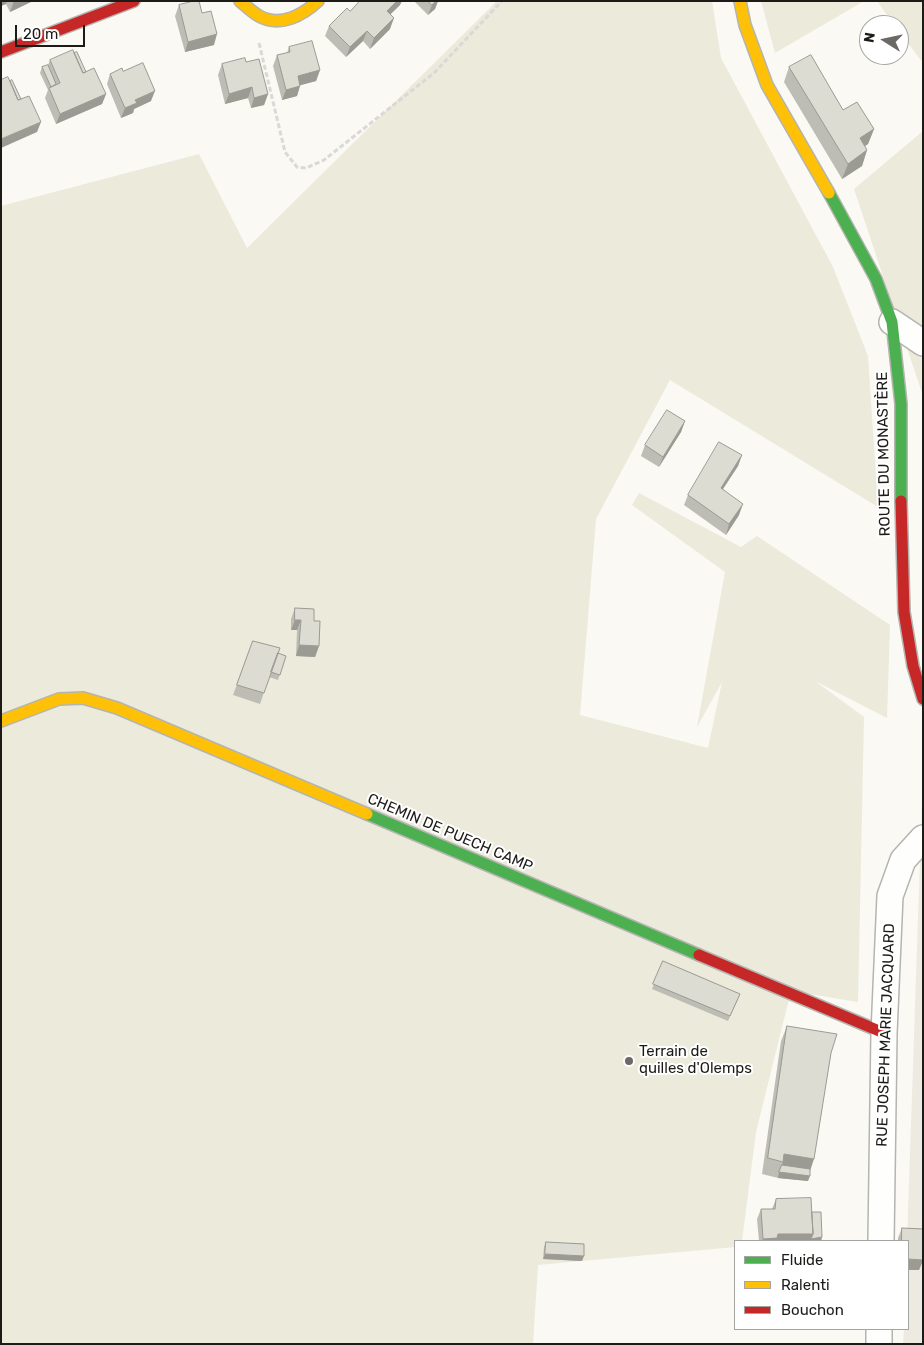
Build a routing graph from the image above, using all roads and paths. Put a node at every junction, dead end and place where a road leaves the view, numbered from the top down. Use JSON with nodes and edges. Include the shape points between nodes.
{"nodes":[{"id":1,"x":134,"y":1,"type":"edge"},
{"id":2,"x":240,"y":1,"type":"edge"},
{"id":3,"x":318,"y":1,"type":"edge"},
{"id":4,"x":502,"y":1,"type":"edge"},
{"id":5,"x":740,"y":1,"type":"edge"},
{"id":6,"x":261,"y":18,"type":"junction"},
{"id":7,"x":1,"y":52,"type":"edge"},
{"id":8,"x":892,"y":322,"type":"junction"},
{"id":9,"x":923,"y":343,"type":"edge"},
{"id":10,"x":923,"y":700,"type":"edge"},
{"id":11,"x":1,"y":721,"type":"edge"},
{"id":12,"x":923,"y":838,"type":"edge"},
{"id":13,"x":884,"y":1033,"type":"junction"},
{"id":14,"x":881,"y":1240,"type":"edge"},
{"id":15,"x":879,"y":1330,"type":"edge"},
{"id":16,"x":879,"y":1344,"type":"edge"}],
"edges":[{"from":1,"to":7,"type":"street"},
{"from":2,"to":6,"type":"street"},
{"from":3,"to":6,"type":"street","via":[[308,11],[286,21]]},
{"from":4,"to":6,"type":"path","via":[[434,73],[324,160],[306,168],[297,167],[285,152],[258,40]]},
{"from":5,"to":8,"type":"street","name":"ROUTE DU MONASTÈRE","via":[[745,25],[767,84],[876,279]]},
{"from":8,"to":9,"type":"street"},
{"from":8,"to":10,"type":"street","name":"ROUTE DU MONASTÈRE","via":[[901,404],[904,612],[913,666]]},
{"from":11,"to":13,"type":"street","name":"CHEMIN DE PUECH CAMP","via":[[59,699],[83,698],[117,708]]},
{"from":12,"to":13,"type":"street","name":"RUE JOSEPH MARIE JACQUARD","via":[[903,860],[890,896]]},
{"from":13,"to":14,"type":"street","name":"RUE JOSEPH MARIE JACQUARD"},
{"from":15,"to":16,"type":"street"}]}
